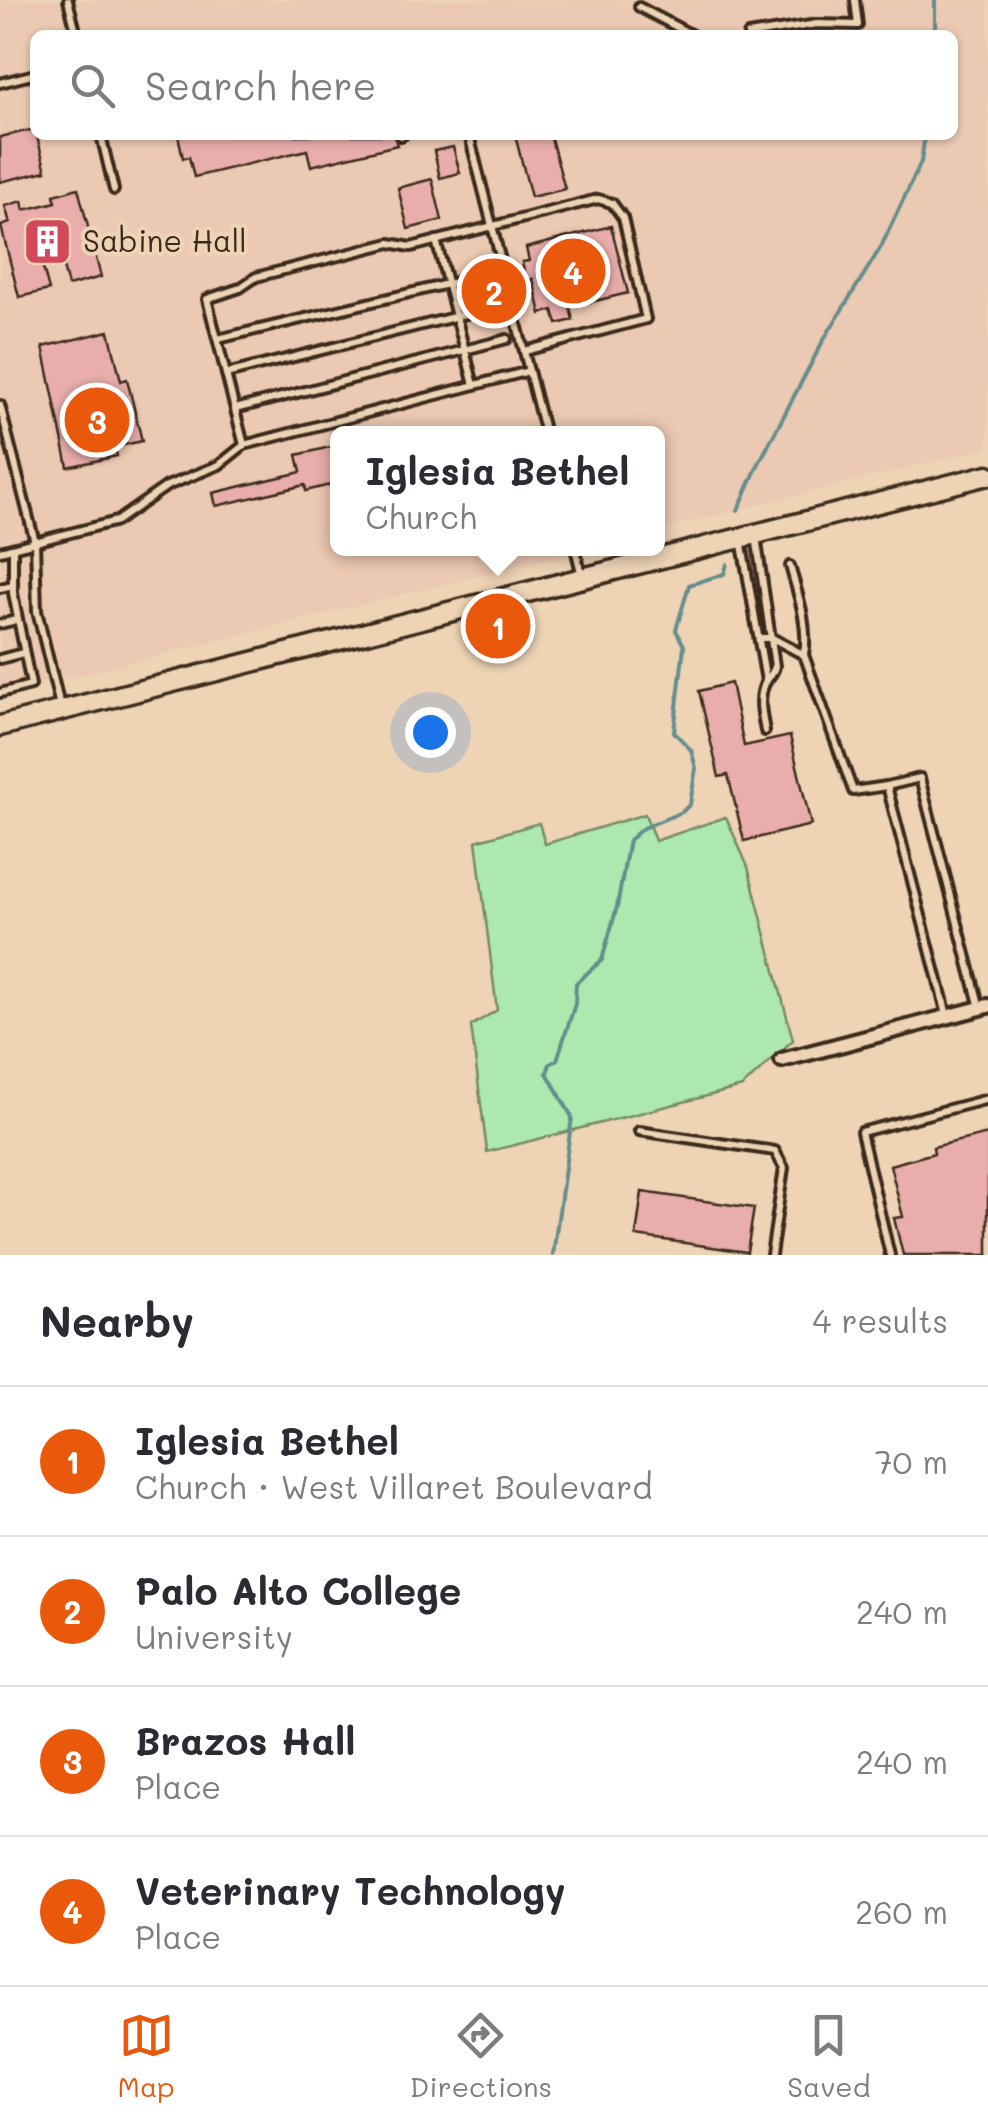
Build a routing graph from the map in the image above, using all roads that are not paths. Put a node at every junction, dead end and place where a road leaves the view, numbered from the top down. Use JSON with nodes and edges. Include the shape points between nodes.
{"nodes":[{"id":1,"x":68,"y":0,"type":"edge"},
{"id":2,"x":855,"y":0,"type":"edge"},
{"id":3,"x":639,"y":8,"type":"dead end"},
{"id":4,"x":76,"y":30,"type":"edge"},
{"id":5,"x":682,"y":30,"type":"edge"},
{"id":6,"x":779,"y":30,"type":"edge"},
{"id":7,"x":30,"y":75,"type":"edge"},
{"id":8,"x":0,"y":83,"type":"edge"},
{"id":9,"x":102,"y":140,"type":"edge"},
{"id":10,"x":470,"y":140,"type":"edge"},
{"id":11,"x":114,"y":190,"type":"dead end"},
{"id":12,"x":493,"y":226,"type":"junction"},
{"id":13,"x":436,"y":240,"type":"junction"},
{"id":14,"x":489,"y":274,"type":"dead end"},
{"id":15,"x":448,"y":284,"type":"junction"},
{"id":16,"x":498,"y":306,"type":"dead end"},
{"id":17,"x":456,"y":316,"type":"junction"},
{"id":18,"x":507,"y":339,"type":"dead end"},
{"id":19,"x":218,"y":340,"type":"junction"},
{"id":20,"x":464,"y":350,"type":"junction"},
{"id":21,"x":524,"y":351,"type":"junction"},
{"id":22,"x":529,"y":372,"type":"junction"},
{"id":23,"x":226,"y":374,"type":"junction"},
{"id":24,"x":474,"y":385,"type":"junction"},
{"id":25,"x":0,"y":405,"type":"edge"},
{"id":26,"x":235,"y":408,"type":"junction"},
{"id":27,"x":2,"y":418,"type":"edge"},
{"id":28,"x":543,"y":426,"type":"edge"},
{"id":29,"x":244,"y":445,"type":"junction"},
{"id":30,"x":988,"y":475,"type":"edge"},
{"id":31,"x":748,"y":536,"type":"junction"},
{"id":32,"x":35,"y":542,"type":"junction"},
{"id":33,"x":13,"y":548,"type":"junction"},
{"id":34,"x":0,"y":551,"type":"edge"},
{"id":35,"x":577,"y":556,"type":"edge"},
{"id":36,"x":790,"y":566,"type":"dead end"},
{"id":37,"x":583,"y":578,"type":"junction"},
{"id":38,"x":13,"y":585,"type":"junction"},
{"id":39,"x":0,"y":588,"type":"edge"},
{"id":40,"x":16,"y":620,"type":"junction"},
{"id":41,"x":0,"y":624,"type":"edge"},
{"id":42,"x":760,"y":638,"type":"junction"},
{"id":43,"x":772,"y":638,"type":"junction"},
{"id":44,"x":23,"y":653,"type":"junction"},
{"id":45,"x":804,"y":655,"type":"junction"},
{"id":46,"x":0,"y":658,"type":"edge"},
{"id":47,"x":766,"y":681,"type":"junction"},
{"id":48,"x":0,"y":692,"type":"edge"},
{"id":49,"x":60,"y":711,"type":"junction"},
{"id":50,"x":0,"y":726,"type":"edge"},
{"id":51,"x":765,"y":731,"type":"dead end"},
{"id":52,"x":887,"y":786,"type":"junction"},
{"id":53,"x":984,"y":1007,"type":"edge"},
{"id":54,"x":947,"y":1017,"type":"junction"},
{"id":55,"x":782,"y":1060,"type":"dead end"},
{"id":56,"x":988,"y":1100,"type":"edge"},
{"id":57,"x":640,"y":1131,"type":"dead end"},
{"id":58,"x":771,"y":1255,"type":"edge"},
{"id":59,"x":890,"y":1255,"type":"edge"}],
"edges":[{"from":1,"to":4,"type":"lane"},
{"from":2,"to":6,"type":"lane","via":[[858,26]]},
{"from":3,"to":5,"type":"lane"},
{"from":7,"to":8,"type":"lane"},
{"from":9,"to":11,"type":"lane"},
{"from":10,"to":12,"type":"lane"},
{"from":12,"to":13,"type":"lane"},
{"from":12,"to":21,"type":"lane"},
{"from":12,"to":21,"type":"lane","via":[[598,199],[623,218],[646,318]]},
{"from":13,"to":15,"type":"lane"},
{"from":13,"to":19,"type":"lane","via":[[411,247],[390,243],[256,277],[207,299]]},
{"from":14,"to":15,"type":"lane"},
{"from":15,"to":17,"type":"lane"},
{"from":15,"to":19,"type":"lane"},
{"from":16,"to":17,"type":"lane"},
{"from":17,"to":20,"type":"lane"},
{"from":17,"to":23,"type":"lane"},
{"from":18,"to":20,"type":"lane"},
{"from":19,"to":23,"type":"lane"},
{"from":20,"to":24,"type":"lane"},
{"from":20,"to":26,"type":"lane"},
{"from":21,"to":22,"type":"lane"},
{"from":22,"to":24,"type":"lane"},
{"from":22,"to":28,"type":"lane"},
{"from":23,"to":26,"type":"lane"},
{"from":24,"to":29,"type":"lane"},
{"from":25,"to":27,"type":"lane"},
{"from":26,"to":29,"type":"lane"},
{"from":27,"to":32,"type":"lane"},
{"from":29,"to":32,"type":"lane","via":[[220,465],[167,486],[117,520]]},
{"from":30,"to":31,"type":"street"},
{"from":31,"to":37,"type":"street"},
{"from":31,"to":42,"type":"lane"},
{"from":31,"to":43,"type":"lane"},
{"from":32,"to":33,"type":"lane"},
{"from":32,"to":49,"type":"lane","via":[[37,611]]},
{"from":33,"to":34,"type":"lane"},
{"from":33,"to":38,"type":"lane"},
{"from":35,"to":37,"type":"lane"},
{"from":36,"to":45,"type":"lane","via":[[803,614]]},
{"from":37,"to":49,"type":"street"},
{"from":38,"to":39,"type":"lane"},
{"from":38,"to":40,"type":"lane"},
{"from":40,"to":41,"type":"lane"},
{"from":40,"to":44,"type":"lane"},
{"from":42,"to":43,"type":"lane"},
{"from":42,"to":47,"type":"lane"},
{"from":43,"to":45,"type":"lane"},
{"from":43,"to":47,"type":"lane","via":[[775,666]]},
{"from":44,"to":46,"type":"lane"},
{"from":44,"to":48,"type":"lane","via":[[31,684]]},
{"from":45,"to":52,"type":"lane","via":[[853,791]]},
{"from":47,"to":51,"type":"lane","via":[[760,706]]},
{"from":49,"to":50,"type":"street"},
{"from":52,"to":53,"type":"lane","via":[[920,778]]},
{"from":52,"to":54,"type":"lane"},
{"from":53,"to":54,"type":"street"},
{"from":54,"to":55,"type":"street"},
{"from":56,"to":59,"type":"lane","via":[[861,1132]]},
{"from":57,"to":58,"type":"lane","via":[[775,1151],[784,1168]]}]}
